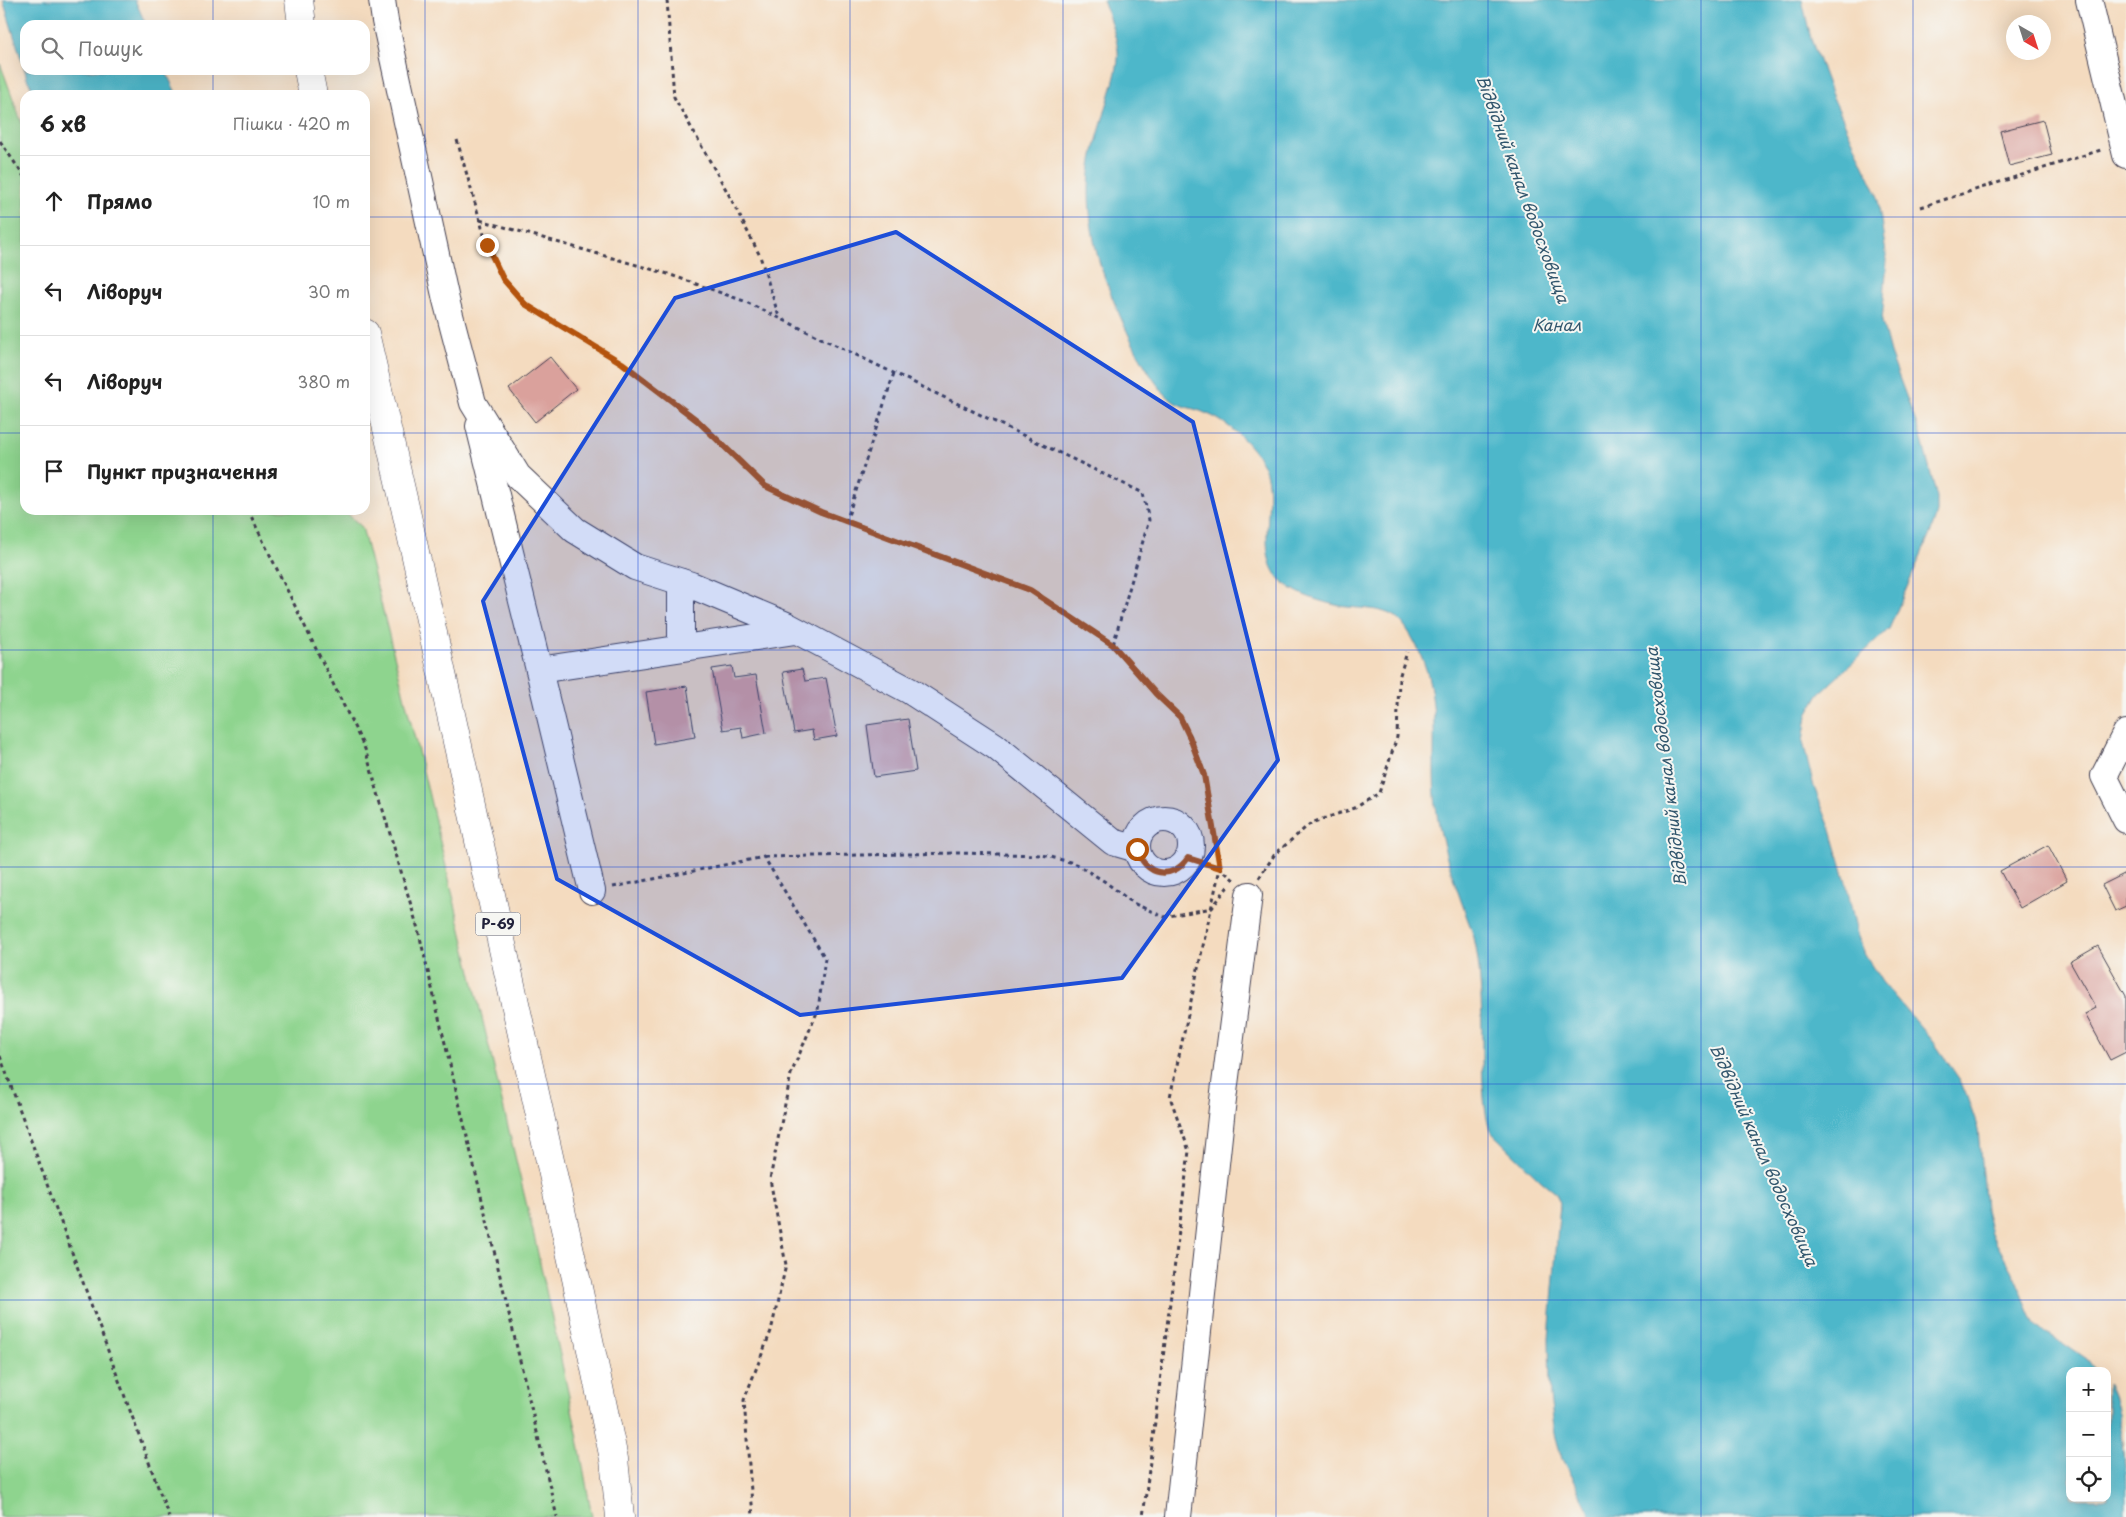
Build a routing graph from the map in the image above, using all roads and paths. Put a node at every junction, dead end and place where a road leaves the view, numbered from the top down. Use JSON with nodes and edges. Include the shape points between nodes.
{"nodes":[{"id":1,"x":299,"y":0,"type":"edge"},
{"id":2,"x":382,"y":0,"type":"edge"},
{"id":3,"x":667,"y":0,"type":"edge"},
{"id":4,"x":2089,"y":0,"type":"edge"},
{"id":5,"x":301,"y":20,"type":"edge"},
{"id":6,"x":309,"y":75,"type":"edge"},
{"id":7,"x":311,"y":90,"type":"edge"},
{"id":8,"x":456,"y":140,"type":"dead end"},
{"id":9,"x":0,"y":141,"type":"edge"},
{"id":10,"x":2125,"y":149,"type":"edge"},
{"id":11,"x":20,"y":171,"type":"edge"},
{"id":12,"x":1921,"y":207,"type":"dead end"},
{"id":13,"x":480,"y":219,"type":"junction"},
{"id":14,"x":780,"y":317,"type":"junction"},
{"id":15,"x":370,"y":354,"type":"edge"},
{"id":16,"x":894,"y":373,"type":"junction"},
{"id":17,"x":473,"y":404,"type":"junction"},
{"id":18,"x":250,"y":515,"type":"edge"},
{"id":19,"x":846,"y":522,"type":"junction"},
{"id":20,"x":681,"y":582,"type":"junction"},
{"id":21,"x":795,"y":630,"type":"junction"},
{"id":22,"x":1113,"y":645,"type":"junction"},
{"id":23,"x":681,"y":648,"type":"junction"},
{"id":24,"x":1407,"y":652,"type":"dead end"},
{"id":25,"x":538,"y":670,"type":"junction"},
{"id":26,"x":2126,"y":733,"type":"edge"},
{"id":27,"x":2115,"y":771,"type":"edge"},
{"id":28,"x":2126,"y":820,"type":"edge"},
{"id":29,"x":1137,"y":849,"type":"junction"},
{"id":30,"x":764,"y":857,"type":"junction"},
{"id":31,"x":1188,"y":858,"type":"junction"},
{"id":32,"x":1220,"y":868,"type":"junction"},
{"id":33,"x":1241,"y":887,"type":"junction"},
{"id":34,"x":592,"y":891,"type":"joint"},
{"id":35,"x":1212,"y":908,"type":"junction"},
{"id":36,"x":0,"y":1056,"type":"edge"},
{"id":37,"x":170,"y":1517,"type":"edge"},
{"id":38,"x":557,"y":1517,"type":"edge"},
{"id":39,"x":620,"y":1517,"type":"edge"},
{"id":40,"x":753,"y":1517,"type":"edge"},
{"id":41,"x":1143,"y":1517,"type":"edge"},
{"id":42,"x":1178,"y":1517,"type":"edge"}],
"edges":[{"from":1,"to":5,"type":"main road"},
{"from":2,"to":17,"type":"street","via":[[446,300]]},
{"from":3,"to":14,"type":"path","via":[[674,97],[760,256]]},
{"from":4,"to":10,"type":"street"},
{"from":6,"to":7,"type":"main road"},
{"from":8,"to":13,"type":"path"},
{"from":9,"to":11,"type":"path"},
{"from":10,"to":12,"type":"path"},
{"from":13,"to":14,"type":"path","via":[[668,274]]},
{"from":13,"to":19,"type":"path","via":[[487,245],[503,279],[525,304],[622,363],[698,421],[765,486]]},
{"from":14,"to":16,"type":"path"},
{"from":15,"to":39,"type":"main road","number":"Р-69","via":[[576,1278],[614,1459]]},
{"from":16,"to":19,"type":"path"},
{"from":16,"to":22,"type":"path","via":[[1143,493],[1149,520]]},
{"from":17,"to":20,"type":"street","via":[[518,476],[575,530],[635,567]]},
{"from":17,"to":25,"type":"street"},
{"from":18,"to":38,"type":"path","via":[[365,749],[418,929]]},
{"from":19,"to":22,"type":"path","via":[[1030,590]]},
{"from":20,"to":21,"type":"street"},
{"from":20,"to":23,"type":"street"},
{"from":21,"to":23,"type":"street"},
{"from":21,"to":29,"type":"street","via":[[918,696],[995,746],[1113,842]]},
{"from":22,"to":32,"type":"path","via":[[1180,717],[1204,775]]},
{"from":23,"to":25,"type":"street"},
{"from":24,"to":33,"type":"path","via":[[1399,678],[1397,737],[1379,793],[1355,808],[1311,823]]},
{"from":25,"to":34,"type":"street"},
{"from":26,"to":27,"type":"street"},
{"from":27,"to":28,"type":"street"},
{"from":29,"to":31,"type":"street","via":[[1144,864],[1159,872],[1176,870]]},
{"from":29,"to":31,"type":"street","via":[[1142,831],[1148,825],[1165,819],[1174,820],[1191,840]]},
{"from":30,"to":34,"type":"path"},
{"from":30,"to":35,"type":"path","via":[[1043,855],[1074,863],[1133,903],[1164,917]]},
{"from":30,"to":40,"type":"path","via":[[825,958],[818,1010],[791,1074],[770,1179],[786,1265],[771,1331],[744,1400]]},
{"from":31,"to":32,"type":"path"},
{"from":32,"to":33,"type":"path"},
{"from":32,"to":35,"type":"path"},
{"from":33,"to":35,"type":"path"},
{"from":33,"to":42,"type":"street","via":[[1221,1117]]},
{"from":35,"to":41,"type":"path","via":[[1170,1097],[1189,1151]]},
{"from":36,"to":37,"type":"path"}]}
